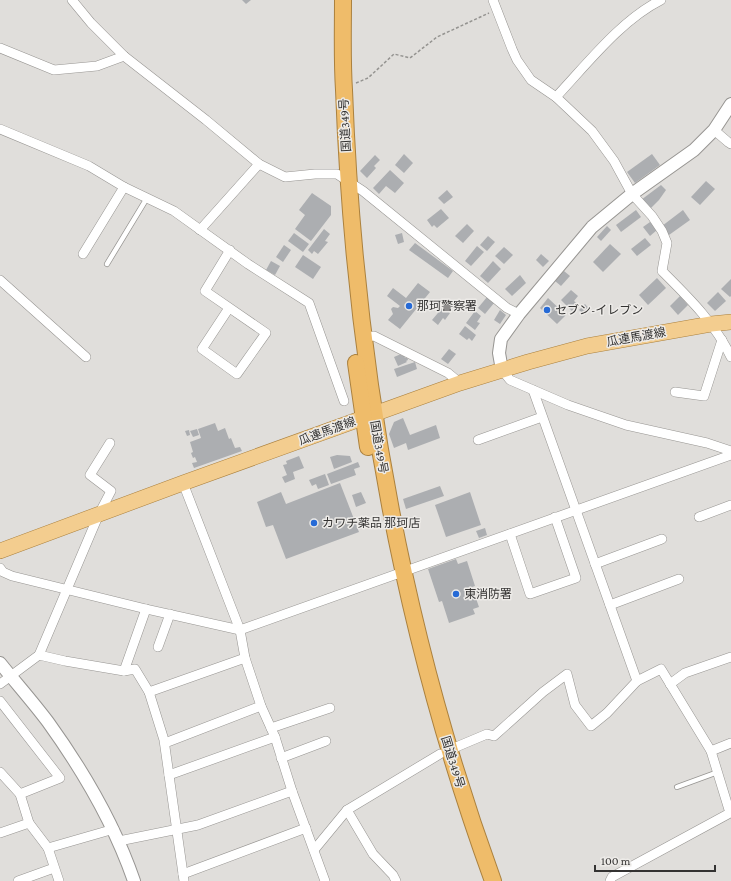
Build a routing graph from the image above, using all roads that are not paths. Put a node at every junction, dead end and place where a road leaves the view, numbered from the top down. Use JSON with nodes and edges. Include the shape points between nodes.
{"nodes":[{"id":1,"x":72,"y":0,"type":"edge"},
{"id":2,"x":333,"y":0,"type":"edge"},
{"id":3,"x":343,"y":0,"type":"edge"},
{"id":4,"x":493,"y":0,"type":"edge"},
{"id":5,"x":661,"y":0,"type":"edge"},
{"id":6,"x":0,"y":48,"type":"edge"},
{"id":7,"x":124,"y":56,"type":"junction"},
{"id":8,"x":556,"y":97,"type":"junction"},
{"id":9,"x":731,"y":104,"type":"edge"},
{"id":10,"x":714,"y":130,"type":"junction"},
{"id":11,"x":1,"y":133,"type":"edge"},
{"id":12,"x":731,"y":144,"type":"edge"},
{"id":13,"x":259,"y":164,"type":"junction"},
{"id":14,"x":343,"y":179,"type":"junction"},
{"id":15,"x":124,"y":187,"type":"junction"},
{"id":16,"x":632,"y":194,"type":"junction"},
{"id":17,"x":147,"y":198,"type":"junction"},
{"id":18,"x":200,"y":230,"type":"junction"},
{"id":19,"x":230,"y":250,"type":"junction"},
{"id":20,"x":83,"y":254,"type":"dead end"},
{"id":21,"x":107,"y":264,"type":"dead end"},
{"id":22,"x":0,"y":280,"type":"edge"},
{"id":23,"x":228,"y":308,"type":"junction"},
{"id":24,"x":519,"y":314,"type":"junction"},
{"id":25,"x":731,"y":322,"type":"edge"},
{"id":26,"x":712,"y":324,"type":"junction"},
{"id":27,"x":363,"y":337,"type":"junction"},
{"id":28,"x":722,"y":340,"type":"junction"},
{"id":29,"x":86,"y":357,"type":"dead end"},
{"id":30,"x":731,"y":357,"type":"edge"},
{"id":31,"x":502,"y":370,"type":"junction"},
{"id":32,"x":460,"y":383,"type":"junction"},
{"id":33,"x":533,"y":390,"type":"junction"},
{"id":34,"x":675,"y":392,"type":"dead end"},
{"id":35,"x":344,"y":401,"type":"dead end"},
{"id":36,"x":368,"y":416,"type":"junction"},
{"id":37,"x":542,"y":417,"type":"junction"},
{"id":38,"x":478,"y":440,"type":"dead end"},
{"id":39,"x":110,"y":443,"type":"dead end"},
{"id":40,"x":731,"y":451,"type":"edge"},
{"id":41,"x":731,"y":455,"type":"edge"},
{"id":42,"x":183,"y":483,"type":"junction"},
{"id":43,"x":731,"y":505,"type":"edge"},
{"id":44,"x":576,"y":510,"type":"junction"},
{"id":45,"x":100,"y":514,"type":"junction"},
{"id":46,"x":699,"y":517,"type":"dead end"},
{"id":47,"x":555,"y":518,"type":"junction"},
{"id":48,"x":510,"y":534,"type":"junction"},
{"id":49,"x":662,"y":539,"type":"dead end"},
{"id":50,"x":0,"y":551,"type":"edge"},
{"id":51,"x":595,"y":564,"type":"junction"},
{"id":52,"x":0,"y":568,"type":"edge"},
{"id":53,"x":398,"y":574,"type":"junction"},
{"id":54,"x":679,"y":579,"type":"dead end"},
{"id":55,"x":67,"y":589,"type":"junction"},
{"id":56,"x":610,"y":605,"type":"junction"},
{"id":57,"x":146,"y":609,"type":"junction"},
{"id":58,"x":170,"y":614,"type":"junction"},
{"id":59,"x":240,"y":630,"type":"junction"},
{"id":60,"x":158,"y":647,"type":"dead end"},
{"id":61,"x":39,"y":655,"type":"junction"},
{"id":62,"x":731,"y":657,"type":"edge"},
{"id":63,"x":245,"y":658,"type":"junction"},
{"id":64,"x":0,"y":663,"type":"edge"},
{"id":65,"x":124,"y":670,"type":"junction"},
{"id":66,"x":10,"y":676,"type":"junction"},
{"id":67,"x":637,"y":681,"type":"junction"},
{"id":68,"x":0,"y":684,"type":"edge"},
{"id":69,"x":670,"y":684,"type":"junction"},
{"id":70,"x":149,"y":692,"type":"junction"},
{"id":71,"x":0,"y":701,"type":"edge"},
{"id":72,"x":261,"y":706,"type":"junction"},
{"id":73,"x":330,"y":708,"type":"dead end"},
{"id":74,"x":273,"y":733,"type":"junction"},
{"id":75,"x":326,"y":741,"type":"dead end"},
{"id":76,"x":165,"y":743,"type":"junction"},
{"id":77,"x":731,"y":743,"type":"edge"},
{"id":78,"x":710,"y":751,"type":"junction"},
{"id":79,"x":444,"y":752,"type":"junction"},
{"id":80,"x":282,"y":758,"type":"junction"},
{"id":81,"x":718,"y":772,"type":"junction"},
{"id":82,"x":169,"y":775,"type":"junction"},
{"id":83,"x":1,"y":776,"type":"edge"},
{"id":84,"x":677,"y":787,"type":"dead end"},
{"id":85,"x":292,"y":790,"type":"junction"},
{"id":86,"x":20,"y":794,"type":"junction"},
{"id":87,"x":347,"y":810,"type":"junction"},
{"id":88,"x":29,"y":823,"type":"junction"},
{"id":89,"x":306,"y":828,"type":"junction"},
{"id":90,"x":114,"y":829,"type":"junction"},
{"id":91,"x":176,"y":830,"type":"junction"},
{"id":92,"x":0,"y":833,"type":"edge"},
{"id":93,"x":119,"y":841,"type":"junction"},
{"id":94,"x":48,"y":848,"type":"junction"},
{"id":95,"x":314,"y":850,"type":"junction"},
{"id":96,"x":54,"y":868,"type":"junction"},
{"id":97,"x":183,"y":878,"type":"edge"},
{"id":98,"x":18,"y":881,"type":"edge"},
{"id":99,"x":59,"y":881,"type":"edge"},
{"id":100,"x":134,"y":881,"type":"edge"},
{"id":101,"x":325,"y":881,"type":"edge"},
{"id":102,"x":396,"y":881,"type":"edge"},
{"id":103,"x":482,"y":881,"type":"edge"},
{"id":104,"x":493,"y":881,"type":"edge"},
{"id":105,"x":610,"y":881,"type":"edge"}],
"edges":[{"from":1,"to":7,"type":"street"},
{"from":2,"to":14,"type":"highway","name":"国道349号","via":[[334,90]]},
{"from":3,"to":14,"type":"highway","name":"国道349号"},
{"from":4,"to":8,"type":"street","via":[[521,65],[531,80]]},
{"from":5,"to":8,"type":"street","via":[[632,18]]},
{"from":6,"to":7,"type":"street","via":[[54,70],[97,66]]},
{"from":7,"to":13,"type":"street"},
{"from":8,"to":16,"type":"street","via":[[592,131],[614,161]]},
{"from":9,"to":10,"type":"street"},
{"from":10,"to":12,"type":"street"},
{"from":10,"to":16,"type":"street","via":[[694,150]]},
{"from":11,"to":15,"type":"street","via":[[89,166]]},
{"from":13,"to":14,"type":"street","via":[[284,177],[315,174]]},
{"from":13,"to":18,"type":"street"},
{"from":14,"to":24,"type":"street","via":[[363,192],[507,308]]},
{"from":14,"to":27,"type":"highway","name":"国道349号"},
{"from":14,"to":36,"type":"highway","name":"国道349号","via":[[342,245]]},
{"from":15,"to":17,"type":"street"},
{"from":15,"to":20,"type":"street"},
{"from":16,"to":24,"type":"street","via":[[592,227]]},
{"from":16,"to":26,"type":"street","via":[[652,216],[667,243],[662,271]]},
{"from":17,"to":18,"type":"street","via":[[174,211]]},
{"from":17,"to":21,"type":"lane"},
{"from":18,"to":19,"type":"street"},
{"from":19,"to":23,"type":"street","via":[[205,291]]},
{"from":19,"to":35,"type":"street","via":[[309,303]]},
{"from":22,"to":29,"type":"street"},
{"from":23,"to":23,"type":"street","via":[[266,333],[237,374],[202,349]]},
{"from":24,"to":31,"type":"street","via":[[501,339],[498,353]]},
{"from":25,"to":26,"type":"main road","name":"瓜連馬渡線"},
{"from":26,"to":28,"type":"street"},
{"from":26,"to":31,"type":"main road","name":"瓜連馬渡線","via":[[587,346]]},
{"from":27,"to":32,"type":"street","via":[[374,336],[392,344],[448,373]]},
{"from":27,"to":36,"type":"highway","name":"国道349号"},
{"from":28,"to":30,"type":"street"},
{"from":28,"to":34,"type":"street","via":[[704,396]]},
{"from":31,"to":32,"type":"main road","name":"瓜連馬渡線"},
{"from":31,"to":33,"type":"street","via":[[510,380]]},
{"from":32,"to":36,"type":"main road","name":"瓜連馬渡線"},
{"from":33,"to":37,"type":"street"},
{"from":33,"to":40,"type":"street","via":[[626,425],[706,442]]},
{"from":36,"to":42,"type":"main road","name":"瓜連馬渡線"},
{"from":36,"to":53,"type":"highway","name":"国道349号","via":[[382,524]]},
{"from":37,"to":38,"type":"street"},
{"from":37,"to":44,"type":"street"},
{"from":39,"to":45,"type":"street","via":[[90,475],[111,491]]},
{"from":41,"to":44,"type":"street"},
{"from":42,"to":45,"type":"main road","name":"瓜連馬渡線"},
{"from":42,"to":59,"type":"street"},
{"from":43,"to":46,"type":"street"},
{"from":44,"to":47,"type":"street"},
{"from":44,"to":51,"type":"street"},
{"from":45,"to":50,"type":"main road","name":"瓜連馬渡線"},
{"from":45,"to":55,"type":"street"},
{"from":47,"to":48,"type":"street"},
{"from":47,"to":48,"type":"street","via":[[576,578],[530,594]]},
{"from":48,"to":53,"type":"street"},
{"from":49,"to":51,"type":"street"},
{"from":51,"to":56,"type":"street"},
{"from":52,"to":55,"type":"street","via":[[2,572],[12,576]]},
{"from":53,"to":59,"type":"street"},
{"from":53,"to":79,"type":"highway","name":"国道349号","via":[[421,688]]},
{"from":54,"to":56,"type":"street"},
{"from":55,"to":57,"type":"street"},
{"from":55,"to":61,"type":"street"},
{"from":56,"to":67,"type":"street"},
{"from":57,"to":58,"type":"street"},
{"from":57,"to":65,"type":"street"},
{"from":58,"to":59,"type":"street"},
{"from":58,"to":60,"type":"street"},
{"from":59,"to":63,"type":"street"},
{"from":61,"to":65,"type":"street"},
{"from":61,"to":66,"type":"street"},
{"from":62,"to":69,"type":"street","via":[[685,673]]},
{"from":63,"to":70,"type":"street"},
{"from":63,"to":72,"type":"street"},
{"from":64,"to":66,"type":"street"},
{"from":65,"to":70,"type":"street","via":[[135,669]]},
{"from":66,"to":68,"type":"street"},
{"from":66,"to":90,"type":"street","via":[[48,721],[87,779]]},
{"from":67,"to":69,"type":"street","via":[[661,669]]},
{"from":67,"to":79,"type":"street","via":[[591,726],[575,705],[567,674],[494,736],[487,734]]},
{"from":69,"to":78,"type":"street"},
{"from":70,"to":76,"type":"street"},
{"from":71,"to":86,"type":"street","via":[[60,778]]},
{"from":72,"to":74,"type":"street"},
{"from":72,"to":76,"type":"street"},
{"from":73,"to":74,"type":"street"},
{"from":74,"to":80,"type":"street"},
{"from":74,"to":82,"type":"street"},
{"from":75,"to":80,"type":"street"},
{"from":76,"to":82,"type":"street"},
{"from":77,"to":78,"type":"street"},
{"from":78,"to":81,"type":"street"},
{"from":79,"to":87,"type":"street"},
{"from":79,"to":103,"type":"highway","name":"国道349号","via":[[467,839]]},
{"from":79,"to":104,"type":"highway","name":"国道349号"},
{"from":80,"to":85,"type":"street"},
{"from":81,"to":84,"type":"lane"},
{"from":81,"to":105,"type":"street","via":[[730,813],[612,877]]},
{"from":82,"to":91,"type":"street"},
{"from":83,"to":86,"type":"street"},
{"from":85,"to":89,"type":"street"},
{"from":85,"to":91,"type":"street","via":[[198,825]]},
{"from":86,"to":88,"type":"street"},
{"from":87,"to":95,"type":"street"},
{"from":87,"to":102,"type":"street","via":[[373,854]]},
{"from":88,"to":92,"type":"street"},
{"from":88,"to":94,"type":"street"},
{"from":89,"to":95,"type":"street"},
{"from":89,"to":97,"type":"street"},
{"from":90,"to":93,"type":"street"},
{"from":90,"to":94,"type":"street"},
{"from":91,"to":93,"type":"street"},
{"from":91,"to":97,"type":"street"},
{"from":93,"to":100,"type":"street"},
{"from":94,"to":96,"type":"street"},
{"from":95,"to":101,"type":"street"},
{"from":96,"to":98,"type":"street"},
{"from":96,"to":99,"type":"street"}]}
